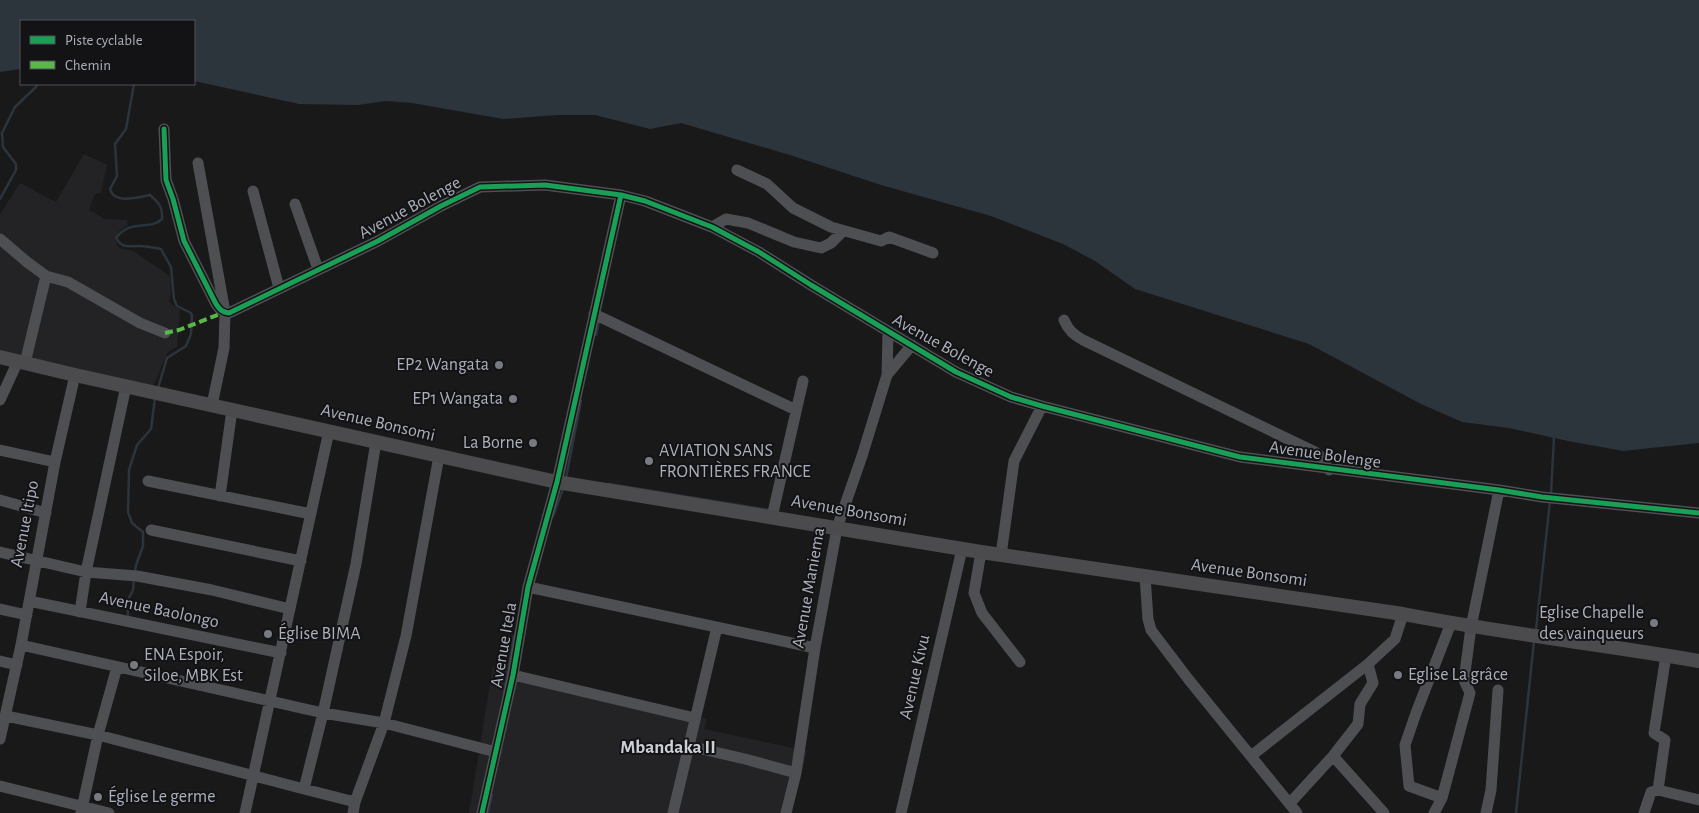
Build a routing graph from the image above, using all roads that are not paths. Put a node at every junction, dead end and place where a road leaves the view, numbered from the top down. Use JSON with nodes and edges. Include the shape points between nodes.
{"nodes":[{"id":1,"x":164,"y":129,"type":"dead end"},
{"id":2,"x":198,"y":163,"type":"dead end"},
{"id":3,"x":737,"y":170,"type":"dead end"},
{"id":4,"x":253,"y":191,"type":"dead end"},
{"id":5,"x":621,"y":195,"type":"junction"},
{"id":6,"x":295,"y":204,"type":"dead end"},
{"id":7,"x":712,"y":227,"type":"junction"},
{"id":8,"x":843,"y":231,"type":"junction"},
{"id":9,"x":0,"y":239,"type":"edge"},
{"id":10,"x":933,"y":254,"type":"dead end"},
{"id":11,"x":318,"y":269,"type":"junction"},
{"id":12,"x":46,"y":276,"type":"junction"},
{"id":13,"x":279,"y":288,"type":"junction"},
{"id":14,"x":225,"y":312,"type":"junction"},
{"id":15,"x":594,"y":314,"type":"junction"},
{"id":16,"x":1064,"y":320,"type":"dead end"},
{"id":17,"x":888,"y":332,"type":"junction"},
{"id":18,"x":165,"y":333,"type":"dead end"},
{"id":19,"x":912,"y":346,"type":"junction"},
{"id":20,"x":0,"y":356,"type":"edge"},
{"id":21,"x":21,"y":362,"type":"junction"},
{"id":22,"x":75,"y":375,"type":"junction"},
{"id":23,"x":887,"y":375,"type":"junction"},
{"id":24,"x":803,"y":381,"type":"dead end"},
{"id":25,"x":126,"y":386,"type":"junction"},
{"id":26,"x":0,"y":400,"type":"edge"},
{"id":27,"x":212,"y":405,"type":"junction"},
{"id":28,"x":1042,"y":406,"type":"junction"},
{"id":29,"x":232,"y":410,"type":"junction"},
{"id":30,"x":796,"y":410,"type":"junction"},
{"id":31,"x":329,"y":431,"type":"junction"},
{"id":32,"x":376,"y":442,"type":"junction"},
{"id":33,"x":0,"y":450,"type":"edge"},
{"id":34,"x":439,"y":456,"type":"junction"},
{"id":35,"x":55,"y":462,"type":"junction"},
{"id":36,"x":1329,"y":470,"type":"junction"},
{"id":37,"x":148,"y":481,"type":"dead end"},
{"id":38,"x":557,"y":482,"type":"junction"},
{"id":39,"x":1500,"y":490,"type":"junction"},
{"id":40,"x":220,"y":496,"type":"junction"},
{"id":41,"x":0,"y":500,"type":"edge"},
{"id":42,"x":46,"y":513,"type":"junction"},
{"id":43,"x":311,"y":514,"type":"junction"},
{"id":44,"x":1699,"y":514,"type":"edge"},
{"id":45,"x":772,"y":517,"type":"junction"},
{"id":46,"x":837,"y":528,"type":"junction"},
{"id":47,"x":151,"y":530,"type":"dead end"},
{"id":48,"x":962,"y":549,"type":"junction"},
{"id":49,"x":0,"y":552,"type":"edge"},
{"id":50,"x":981,"y":552,"type":"junction"},
{"id":51,"x":1001,"y":555,"type":"junction"},
{"id":52,"x":36,"y":560,"type":"junction"},
{"id":53,"x":301,"y":561,"type":"junction"},
{"id":54,"x":86,"y":572,"type":"junction"},
{"id":55,"x":1145,"y":576,"type":"junction"},
{"id":56,"x":528,"y":587,"type":"junction"},
{"id":57,"x":29,"y":601,"type":"junction"},
{"id":58,"x":0,"y":609,"type":"edge"},
{"id":59,"x":290,"y":609,"type":"junction"},
{"id":60,"x":80,"y":612,"type":"junction"},
{"id":61,"x":1403,"y":614,"type":"junction"},
{"id":62,"x":27,"y":615,"type":"junction"},
{"id":63,"x":1451,"y":623,"type":"junction"},
{"id":64,"x":717,"y":627,"type":"junction"},
{"id":65,"x":1471,"y":627,"type":"junction"},
{"id":66,"x":22,"y":645,"type":"junction"},
{"id":67,"x":815,"y":648,"type":"junction"},
{"id":68,"x":281,"y":653,"type":"junction"},
{"id":69,"x":1666,"y":655,"type":"junction"},
{"id":70,"x":1699,"y":660,"type":"edge"},
{"id":71,"x":0,"y":661,"type":"edge"},
{"id":72,"x":1020,"y":662,"type":"dead end"},
{"id":73,"x":17,"y":664,"type":"junction"},
{"id":74,"x":1368,"y":664,"type":"junction"},
{"id":75,"x":117,"y":667,"type":"junction"},
{"id":76,"x":513,"y":675,"type":"junction"},
{"id":77,"x":1498,"y":690,"type":"dead end"},
{"id":78,"x":270,"y":701,"type":"junction"},
{"id":79,"x":323,"y":713,"type":"junction"},
{"id":80,"x":6,"y":716,"type":"junction"},
{"id":81,"x":695,"y":718,"type":"junction"},
{"id":82,"x":384,"y":723,"type":"junction"},
{"id":83,"x":1,"y":733,"type":"edge"},
{"id":84,"x":98,"y":735,"type":"junction"},
{"id":85,"x":688,"y":746,"type":"junction"},
{"id":86,"x":496,"y":752,"type":"junction"},
{"id":87,"x":1251,"y":756,"type":"junction"},
{"id":88,"x":1333,"y":756,"type":"junction"},
{"id":89,"x":796,"y":773,"type":"junction"},
{"id":90,"x":254,"y":776,"type":"junction"},
{"id":91,"x":0,"y":786,"type":"edge"},
{"id":92,"x":304,"y":789,"type":"junction"},
{"id":93,"x":1658,"y":790,"type":"junction"},
{"id":94,"x":1442,"y":798,"type":"junction"},
{"id":95,"x":1699,"y":800,"type":"edge"},
{"id":96,"x":1290,"y":803,"type":"junction"},
{"id":97,"x":354,"y":808,"type":"edge"},
{"id":98,"x":82,"y":810,"type":"edge"},
{"id":99,"x":109,"y":813,"type":"edge"},
{"id":100,"x":245,"y":813,"type":"edge"},
{"id":101,"x":482,"y":813,"type":"edge"},
{"id":102,"x":673,"y":813,"type":"edge"},
{"id":103,"x":786,"y":813,"type":"edge"},
{"id":104,"x":901,"y":813,"type":"edge"},
{"id":105,"x":1297,"y":813,"type":"edge"},
{"id":106,"x":1384,"y":813,"type":"edge"},
{"id":107,"x":1434,"y":813,"type":"edge"},
{"id":108,"x":1486,"y":813,"type":"edge"},
{"id":109,"x":1644,"y":813,"type":"edge"}],
"edges":[{"from":1,"to":14,"type":"street","via":[[166,180],[184,240],[216,304]]},
{"from":2,"to":14,"type":"street"},
{"from":3,"to":8,"type":"street","via":[[767,184],[793,208]]},
{"from":4,"to":13,"type":"street"},
{"from":5,"to":7,"type":"street","name":"Avenue Bolenge"},
{"from":5,"to":11,"type":"street","name":"Avenue Bolenge","via":[[545,185],[480,187]]},
{"from":5,"to":15,"type":"street","name":"Avenue Itela"},
{"from":6,"to":11,"type":"street"},
{"from":7,"to":8,"type":"street","via":[[726,219],[748,222],[794,242],[821,248]]},
{"from":7,"to":17,"type":"street","name":"Avenue Bolenge","via":[[759,252]]},
{"from":8,"to":10,"type":"street","via":[[881,241],[889,237]]},
{"from":9,"to":12,"type":"street"},
{"from":11,"to":13,"type":"street","name":"Avenue Bolenge"},
{"from":12,"to":18,"type":"street","via":[[68,282],[140,324]]},
{"from":12,"to":21,"type":"street"},
{"from":13,"to":14,"type":"street","name":"Avenue Bolenge","via":[[229,313]]},
{"from":14,"to":27,"type":"street","via":[[224,348]]},
{"from":15,"to":30,"type":"street"},
{"from":15,"to":38,"type":"street","name":"Avenue Itela"},
{"from":16,"to":36,"type":"street","via":[[1070,331],[1083,340],[1315,452]]},
{"from":17,"to":19,"type":"street","name":"Avenue Bolenge"},
{"from":17,"to":23,"type":"street"},
{"from":19,"to":23,"type":"street"},
{"from":19,"to":28,"type":"street","name":"Avenue Bolenge","via":[[984,385]]},
{"from":20,"to":21,"type":"main road","name":"Avenue Bonsomi"},
{"from":21,"to":22,"type":"main road","name":"Avenue Bonsomi"},
{"from":21,"to":26,"type":"street"},
{"from":22,"to":25,"type":"main road","name":"Avenue Bonsomi"},
{"from":22,"to":35,"type":"street","name":"Avenue Itipo"},
{"from":23,"to":46,"type":"street","name":"Avenue Maniema"},
{"from":24,"to":30,"type":"street"},
{"from":25,"to":27,"type":"main road","name":"Avenue Bonsomi"},
{"from":25,"to":54,"type":"street"},
{"from":27,"to":29,"type":"main road","name":"Avenue Bonsomi"},
{"from":28,"to":36,"type":"street","name":"Avenue Bolenge","via":[[1240,457]]},
{"from":28,"to":51,"type":"street","via":[[1014,461]]},
{"from":29,"to":31,"type":"main road","name":"Avenue Bonsomi"},
{"from":29,"to":40,"type":"street"},
{"from":30,"to":45,"type":"street"},
{"from":31,"to":32,"type":"main road","name":"Avenue Bonsomi"},
{"from":31,"to":43,"type":"street"},
{"from":32,"to":34,"type":"main road","name":"Avenue Bonsomi"},
{"from":32,"to":79,"type":"street","via":[[356,564]]},
{"from":33,"to":35,"type":"street"},
{"from":34,"to":38,"type":"main road","name":"Avenue Bonsomi"},
{"from":34,"to":82,"type":"street","via":[[406,636]]},
{"from":35,"to":42,"type":"street","name":"Avenue Itipo"},
{"from":36,"to":39,"type":"street","name":"Avenue Bolenge"},
{"from":37,"to":40,"type":"street"},
{"from":38,"to":45,"type":"main road","name":"Avenue Bonsomi"},
{"from":38,"to":56,"type":"street","name":"Avenue Itela"},
{"from":39,"to":44,"type":"street","name":"Avenue Bolenge"},
{"from":39,"to":65,"type":"street"},
{"from":40,"to":43,"type":"street"},
{"from":41,"to":42,"type":"street"},
{"from":42,"to":52,"type":"street","name":"Avenue Itipo"},
{"from":43,"to":53,"type":"street"},
{"from":45,"to":46,"type":"main road","name":"Avenue Bonsomi"},
{"from":46,"to":48,"type":"main road","name":"Avenue Bonsomi"},
{"from":46,"to":67,"type":"street","name":"Avenue Maniema"},
{"from":47,"to":53,"type":"street"},
{"from":48,"to":50,"type":"main road","name":"Avenue Bonsomi"},
{"from":48,"to":104,"type":"street","name":"Avenue Kivu"},
{"from":49,"to":52,"type":"street"},
{"from":50,"to":51,"type":"main road","name":"Avenue Bonsomi"},
{"from":50,"to":72,"type":"street","via":[[974,593],[982,613]]},
{"from":51,"to":55,"type":"main road","name":"Avenue Bonsomi"},
{"from":52,"to":54,"type":"street"},
{"from":52,"to":57,"type":"street","name":"Avenue Itipo"},
{"from":53,"to":59,"type":"street"},
{"from":54,"to":59,"type":"street","via":[[137,576]]},
{"from":54,"to":60,"type":"street"},
{"from":55,"to":61,"type":"main road","name":"Avenue Bonsomi"},
{"from":55,"to":87,"type":"street","via":[[1151,630]]},
{"from":56,"to":64,"type":"street"},
{"from":56,"to":76,"type":"street","name":"Avenue Itela"},
{"from":57,"to":60,"type":"street","name":"Avenue Baolongo"},
{"from":57,"to":62,"type":"street","name":"Avenue Itipo"},
{"from":58,"to":62,"type":"street"},
{"from":59,"to":68,"type":"street"},
{"from":60,"to":68,"type":"street","name":"Avenue Baolongo"},
{"from":61,"to":63,"type":"main road","name":"Avenue Bonsomi"},
{"from":61,"to":74,"type":"street","via":[[1395,639]]},
{"from":62,"to":66,"type":"street","name":"Avenue Itipo"},
{"from":63,"to":65,"type":"main road","name":"Avenue Bonsomi"},
{"from":63,"to":94,"type":"street","via":[[1405,745],[1409,786]]},
{"from":64,"to":67,"type":"street"},
{"from":64,"to":81,"type":"street"},
{"from":65,"to":69,"type":"main road","name":"Avenue Bonsomi"},
{"from":65,"to":94,"type":"street","via":[[1464,680],[1470,693]]},
{"from":66,"to":73,"type":"street","name":"Avenue Itipo"},
{"from":66,"to":75,"type":"street"},
{"from":67,"to":89,"type":"street","name":"Avenue Maniema"},
{"from":68,"to":78,"type":"street"},
{"from":69,"to":70,"type":"main road","name":"Avenue Bonsomi"},
{"from":69,"to":93,"type":"street","via":[[1654,733],[1665,740]]},
{"from":71,"to":73,"type":"street"},
{"from":73,"to":80,"type":"street","name":"Avenue Itipo"},
{"from":74,"to":87,"type":"street"},
{"from":74,"to":88,"type":"street","via":[[1373,683],[1360,704],[1358,724]]},
{"from":75,"to":78,"type":"street"},
{"from":75,"to":84,"type":"street"},
{"from":76,"to":81,"type":"street"},
{"from":76,"to":86,"type":"street","name":"Avenue Itela"},
{"from":77,"to":108,"type":"street","via":[[1491,790]]},
{"from":78,"to":79,"type":"street"},
{"from":78,"to":90,"type":"street"},
{"from":79,"to":82,"type":"street"},
{"from":79,"to":92,"type":"street"},
{"from":80,"to":83,"type":"street","name":"Avenue Itipo"},
{"from":80,"to":84,"type":"street"},
{"from":81,"to":85,"type":"street"},
{"from":82,"to":86,"type":"street"},
{"from":82,"to":97,"type":"street"},
{"from":84,"to":90,"type":"street"},
{"from":84,"to":98,"type":"street"},
{"from":85,"to":89,"type":"street"},
{"from":85,"to":102,"type":"street"},
{"from":86,"to":101,"type":"street","name":"Avenue Itela"},
{"from":87,"to":96,"type":"street"},
{"from":88,"to":96,"type":"street"},
{"from":88,"to":106,"type":"street"},
{"from":89,"to":103,"type":"street","name":"Avenue Maniema"},
{"from":90,"to":92,"type":"street"},
{"from":90,"to":100,"type":"street"},
{"from":91,"to":98,"type":"street"},
{"from":92,"to":97,"type":"street"},
{"from":93,"to":95,"type":"street"},
{"from":93,"to":109,"type":"street","via":[[1651,792]]},
{"from":94,"to":107,"type":"street"},
{"from":96,"to":105,"type":"street"},
{"from":98,"to":99,"type":"street"}]}
